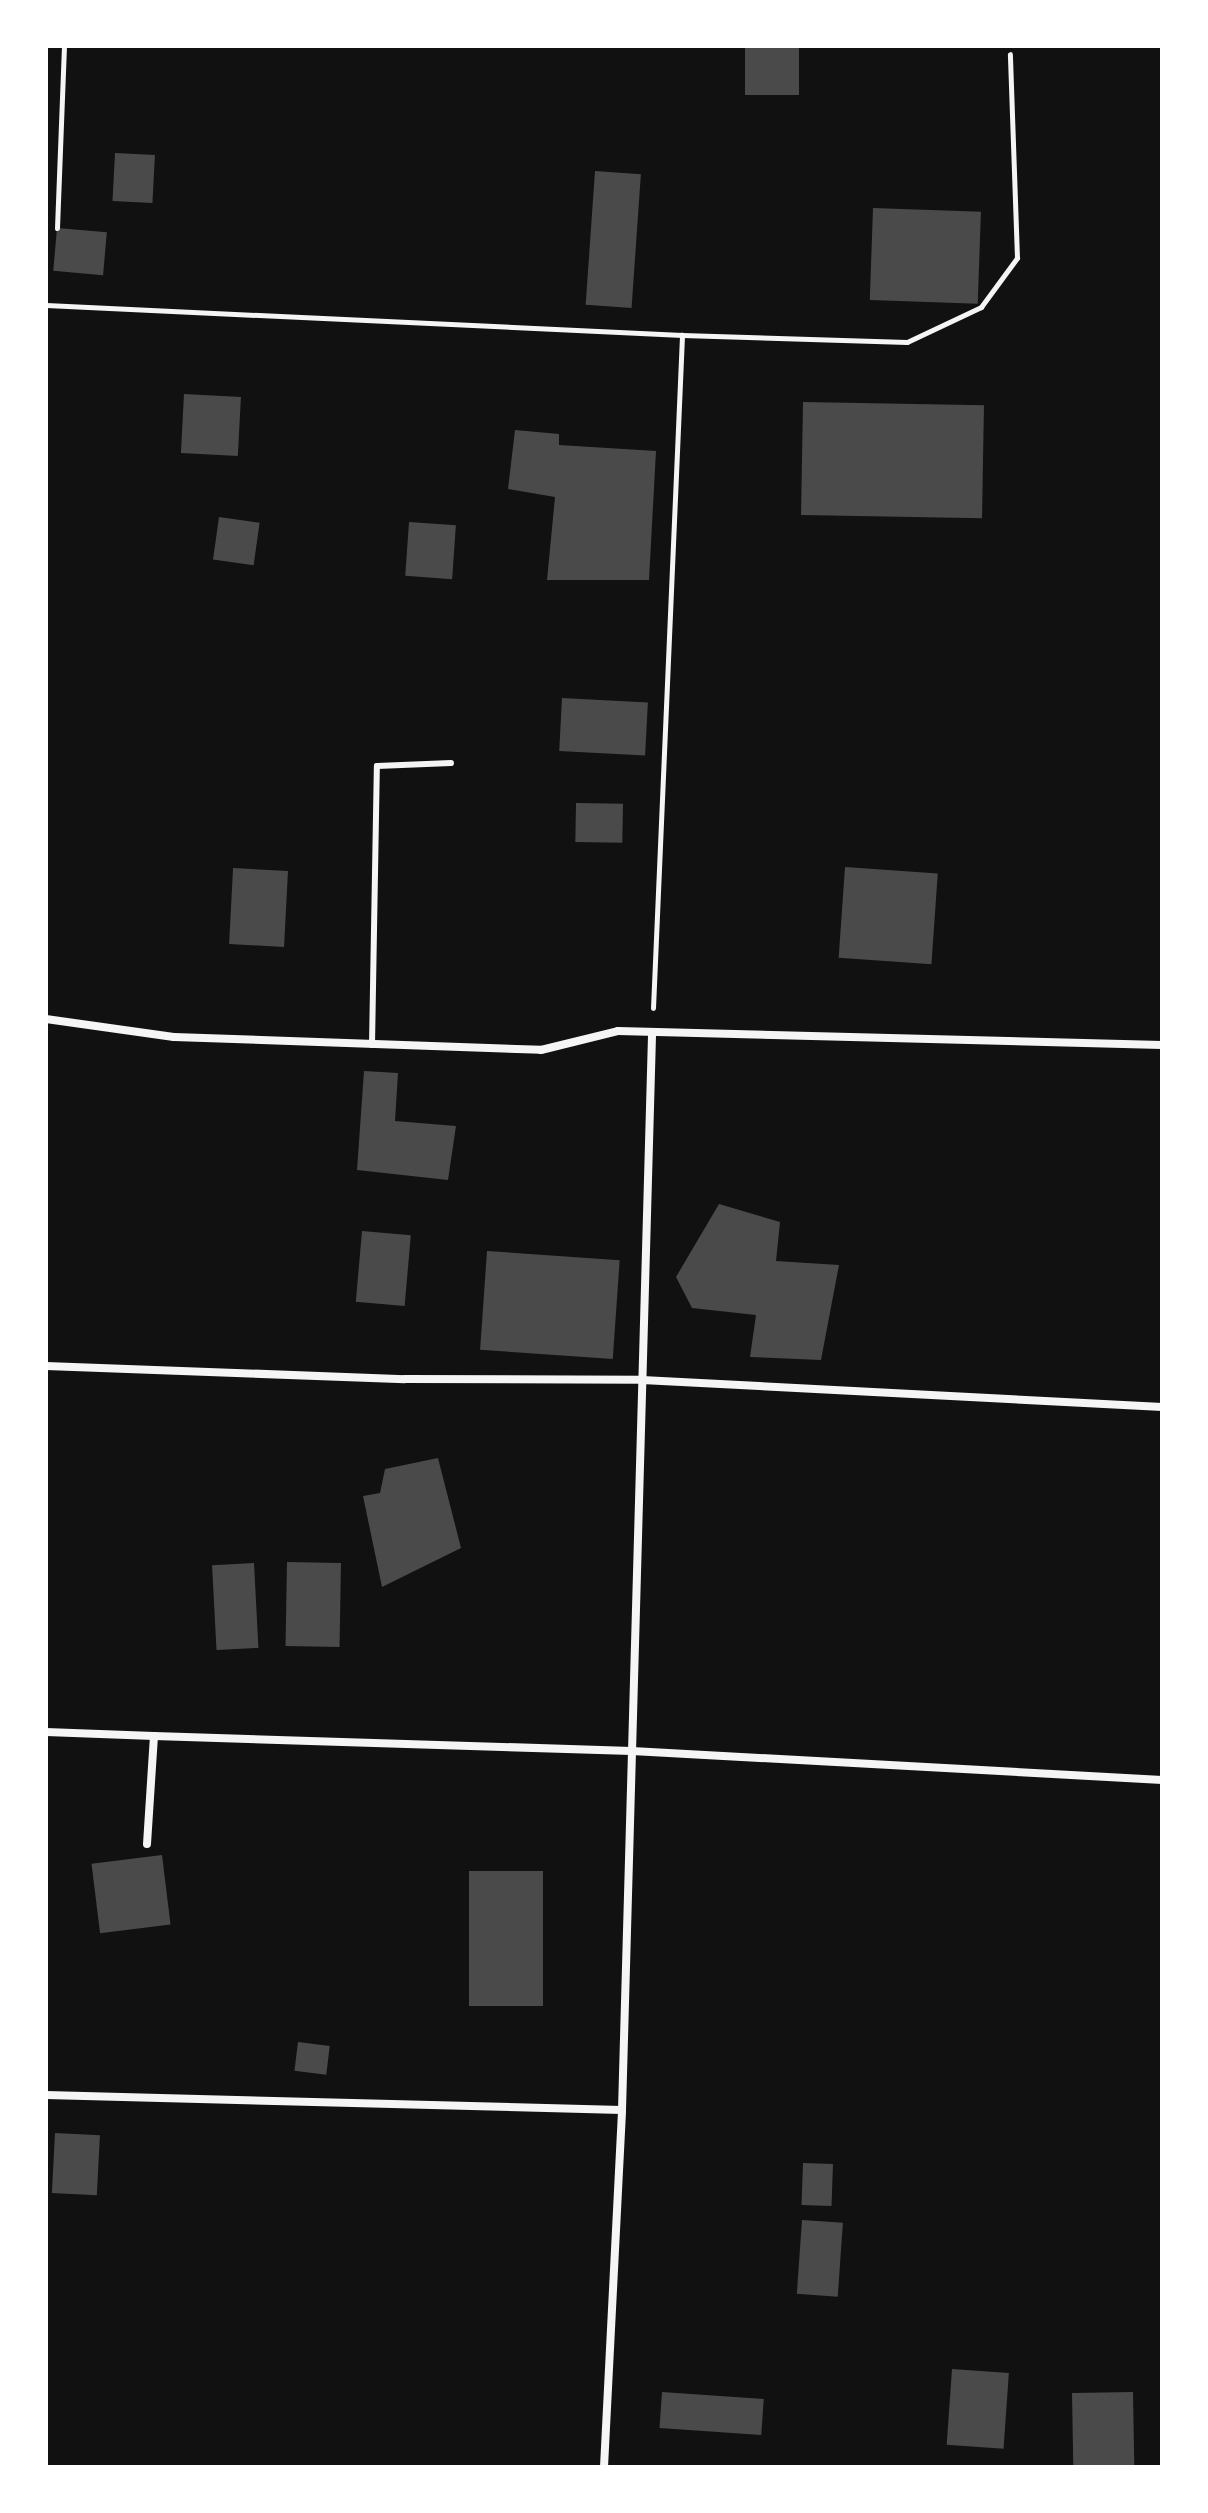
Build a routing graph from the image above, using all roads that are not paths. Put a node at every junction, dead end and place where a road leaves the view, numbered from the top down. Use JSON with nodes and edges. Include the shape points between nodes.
{"nodes":[{"id":1,"x":451,"y":763,"type":"dead end"},
{"id":2,"x":46,"y":1019,"type":"edge"},
{"id":3,"x":652,"y":1033,"type":"junction"},
{"id":4,"x":372,"y":1045,"type":"junction"},
{"id":5,"x":1162,"y":1045,"type":"edge"},
{"id":6,"x":46,"y":1366,"type":"edge"},
{"id":7,"x":642,"y":1380,"type":"junction"},
{"id":8,"x":1162,"y":1407,"type":"edge"},
{"id":9,"x":46,"y":1732,"type":"edge"},
{"id":10,"x":154,"y":1736,"type":"junction"},
{"id":11,"x":632,"y":1751,"type":"junction"},
{"id":12,"x":1162,"y":1780,"type":"edge"},
{"id":13,"x":147,"y":1844,"type":"dead end"},
{"id":14,"x":46,"y":2095,"type":"edge"},
{"id":15,"x":622,"y":2110,"type":"junction"},
{"id":16,"x":604,"y":2467,"type":"edge"}],
"edges":[{"from":1,"to":4,"type":"lane","via":[[377,766]]},
{"from":2,"to":4,"type":"street","via":[[174,1037]]},
{"from":3,"to":4,"type":"street","via":[[618,1031],[541,1050]]},
{"from":3,"to":5,"type":"street"},
{"from":3,"to":7,"type":"street"},
{"from":6,"to":7,"type":"street","via":[[405,1379]]},
{"from":7,"to":8,"type":"street"},
{"from":7,"to":11,"type":"street"},
{"from":9,"to":10,"type":"street"},
{"from":10,"to":11,"type":"street"},
{"from":10,"to":13,"type":"street"},
{"from":11,"to":12,"type":"street"},
{"from":11,"to":15,"type":"street"},
{"from":14,"to":15,"type":"street"},
{"from":15,"to":16,"type":"street"}]}
